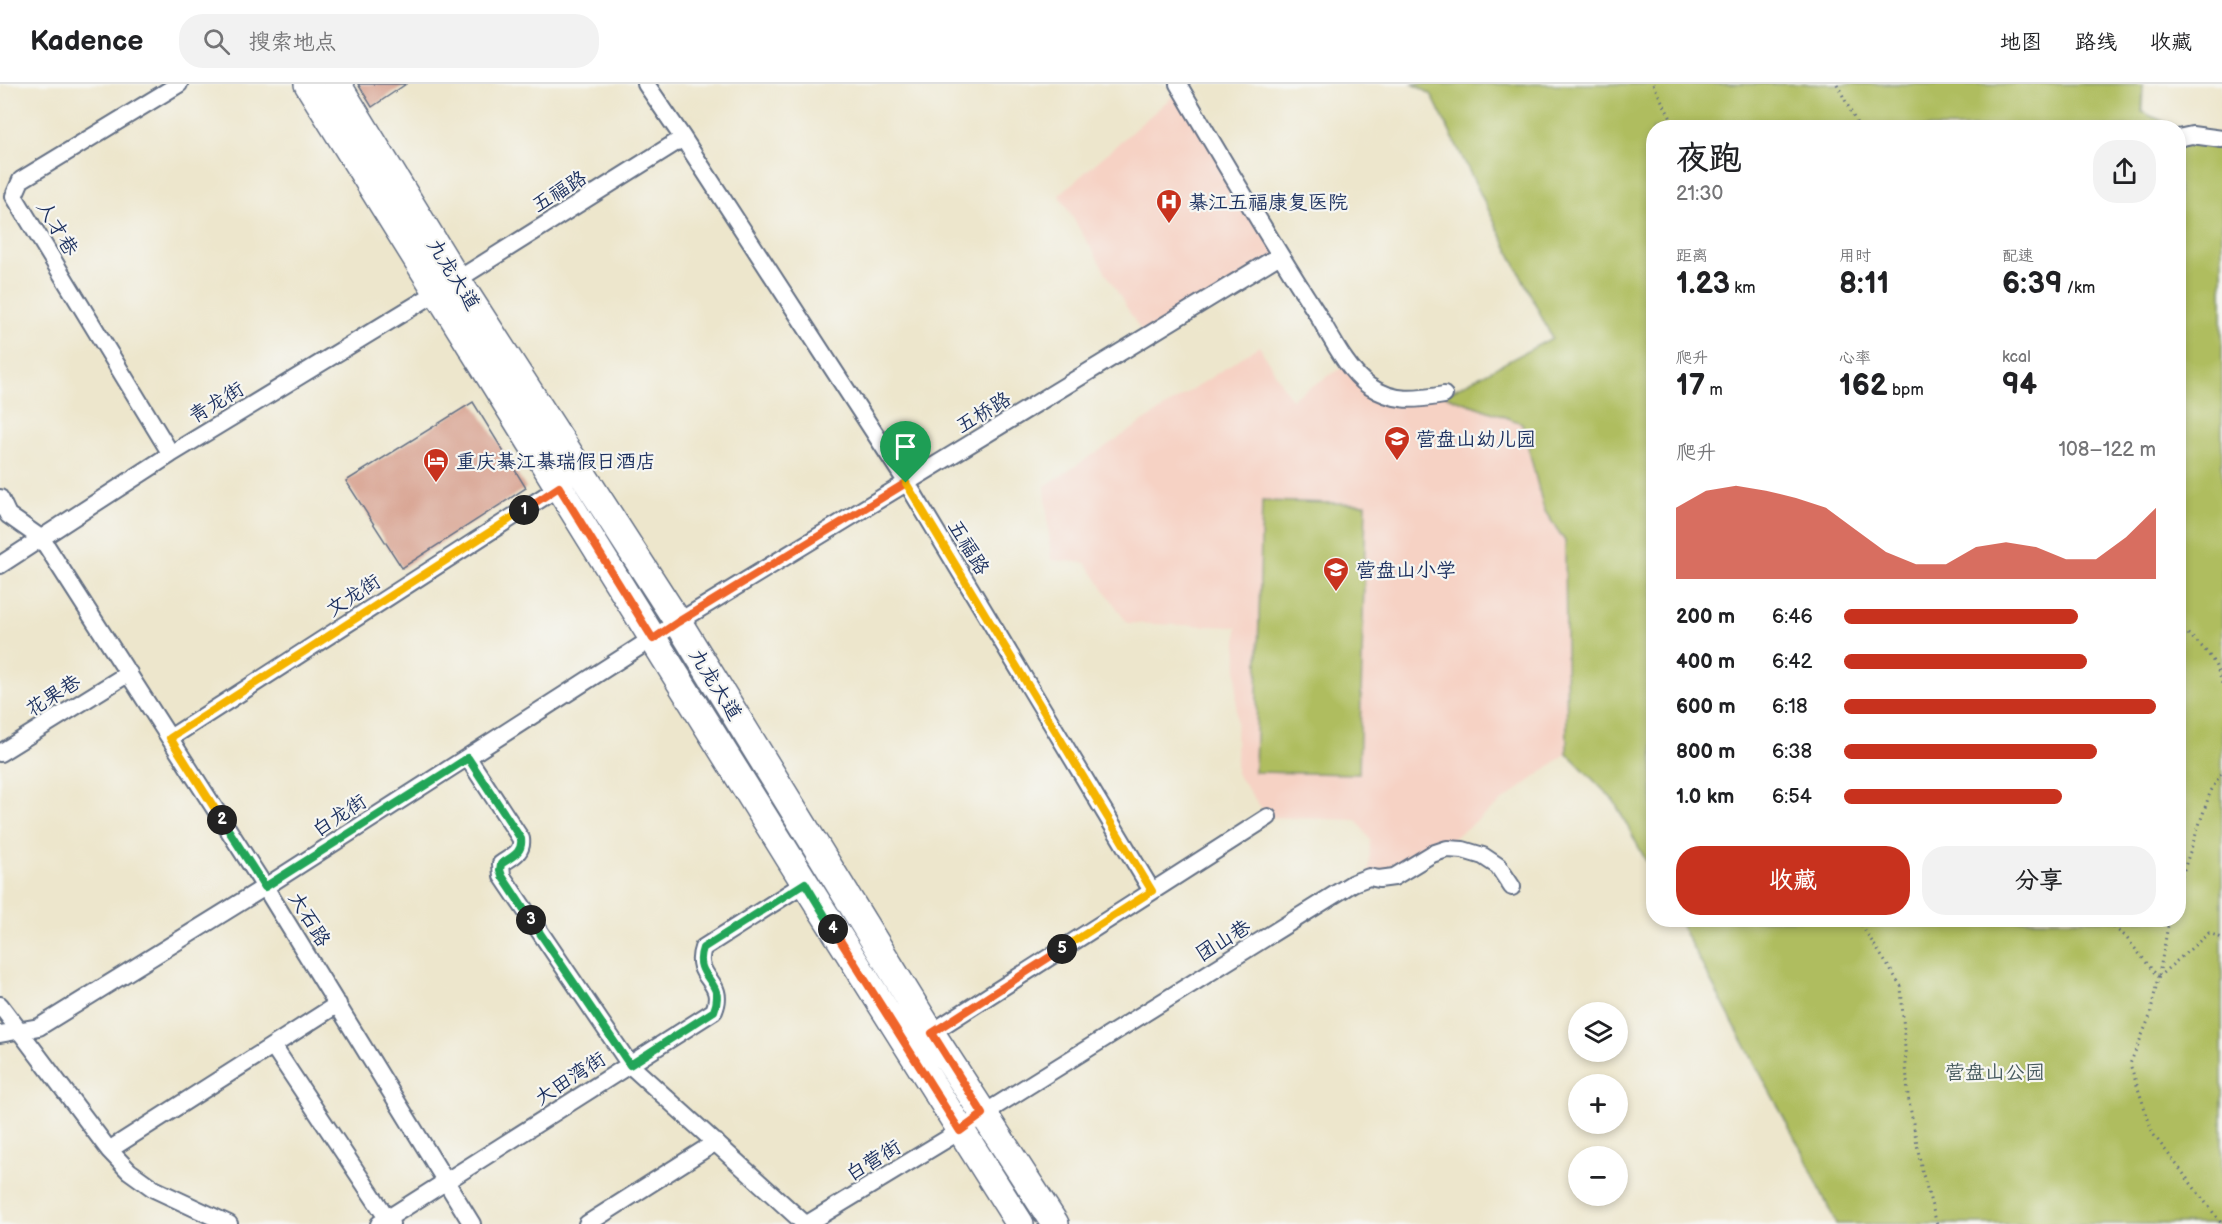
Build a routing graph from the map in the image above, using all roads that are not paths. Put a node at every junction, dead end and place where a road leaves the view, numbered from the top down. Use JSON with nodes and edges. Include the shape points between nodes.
{"nodes":[{"id":1,"x":179,"y":84,"type":"edge"},
{"id":2,"x":308,"y":84,"type":"edge"},
{"id":3,"x":337,"y":84,"type":"edge"},
{"id":4,"x":646,"y":84,"type":"edge"},
{"id":5,"x":1178,"y":84,"type":"edge"},
{"id":6,"x":2186,"y":136,"type":"edge"},
{"id":7,"x":683,"y":138,"type":"junction"},
{"id":8,"x":2222,"y":139,"type":"edge"},
{"id":9,"x":1280,"y":255,"type":"junction"},
{"id":10,"x":447,"y":286,"type":"junction"},
{"id":11,"x":1444,"y":395,"type":"dead end"},
{"id":12,"x":171,"y":454,"type":"junction"},
{"id":13,"x":906,"y":483,"type":"junction"},
{"id":14,"x":559,"y":487,"type":"junction"},
{"id":15,"x":0,"y":498,"type":"edge"},
{"id":16,"x":42,"y":539,"type":"junction"},
{"id":17,"x":0,"y":566,"type":"edge"},
{"id":18,"x":678,"y":622,"type":"junction"},
{"id":19,"x":653,"y":639,"type":"junction"},
{"id":20,"x":129,"y":673,"type":"junction"},
{"id":21,"x":170,"y":738,"type":"junction"},
{"id":22,"x":0,"y":753,"type":"edge"},
{"id":23,"x":468,"y":758,"type":"junction"},
{"id":24,"x":1268,"y":817,"type":"dead end"},
{"id":25,"x":805,"y":883,"type":"junction"},
{"id":26,"x":265,"y":887,"type":"junction"},
{"id":27,"x":1512,"y":887,"type":"dead end"},
{"id":28,"x":1152,"y":891,"type":"junction"},
{"id":29,"x":338,"y":1004,"type":"junction"},
{"id":30,"x":0,"y":1005,"type":"edge"},
{"id":31,"x":17,"y":1029,"type":"junction"},
{"id":32,"x":932,"y":1033,"type":"junction"},
{"id":33,"x":0,"y":1034,"type":"edge"},
{"id":34,"x":273,"y":1046,"type":"junction"},
{"id":35,"x":630,"y":1065,"type":"junction"},
{"id":36,"x":983,"y":1114,"type":"junction"},
{"id":37,"x":960,"y":1131,"type":"junction"},
{"id":38,"x":716,"y":1142,"type":"junction"},
{"id":39,"x":109,"y":1150,"type":"junction"},
{"id":40,"x":447,"y":1183,"type":"junction"},
{"id":41,"x":386,"y":1222,"type":"edge"},
{"id":42,"x":228,"y":1224,"type":"edge"},
{"id":43,"x":472,"y":1224,"type":"edge"},
{"id":44,"x":586,"y":1224,"type":"edge"},
{"id":45,"x":806,"y":1224,"type":"edge"},
{"id":46,"x":1020,"y":1224,"type":"edge"},
{"id":47,"x":1055,"y":1224,"type":"edge"}],
"edges":[{"from":1,"to":12,"type":"street","name":"人才巷","via":[[21,180],[14,196]]},
{"from":2,"to":10,"type":"main road","name":"九龙大道"},
{"from":3,"to":10,"type":"main road","name":"九龙大道"},
{"from":4,"to":7,"type":"street","name":"五福路"},
{"from":5,"to":9,"type":"street"},
{"from":6,"to":8,"type":"street"},
{"from":7,"to":10,"type":"street","name":"五福路"},
{"from":7,"to":13,"type":"street","name":"五福路"},
{"from":9,"to":11,"type":"street","via":[[1348,364],[1367,385],[1390,398],[1414,400]]},
{"from":9,"to":13,"type":"street","name":"五桥路"},
{"from":10,"to":12,"type":"street","name":"青龙街"},
{"from":10,"to":14,"type":"main road","name":"九龙大道"},
{"from":10,"to":18,"type":"main road","name":"九龙大道"},
{"from":12,"to":16,"type":"street","name":"青龙街"},
{"from":13,"to":18,"type":"street","name":"五桥路"},
{"from":13,"to":28,"type":"street","name":"五福路"},
{"from":14,"to":19,"type":"main road","name":"九龙大道"},
{"from":14,"to":21,"type":"street","name":"文龙街"},
{"from":15,"to":16,"type":"street","name":"大石路","via":[[8,514]]},
{"from":16,"to":17,"type":"street","name":"青龙街"},
{"from":16,"to":20,"type":"street","name":"大石路"},
{"from":18,"to":19,"type":"street","name":"白龙街"},
{"from":18,"to":32,"type":"main road","name":"九龙大道"},
{"from":19,"to":23,"type":"street","name":"白龙街"},
{"from":19,"to":25,"type":"main road","name":"九龙大道"},
{"from":20,"to":21,"type":"street","name":"大石路"},
{"from":20,"to":22,"type":"street","name":"花果巷"},
{"from":21,"to":26,"type":"street","name":"大石路"},
{"from":23,"to":26,"type":"street","name":"白龙街"},
{"from":23,"to":35,"type":"street","via":[[521,839],[519,852],[501,864],[502,876]]},
{"from":24,"to":28,"type":"street"},
{"from":25,"to":35,"type":"street","name":"大田湾街","via":[[703,948],[701,968],[717,992],[714,1011]]},
{"from":25,"to":37,"type":"main road","name":"九龙大道"},
{"from":26,"to":29,"type":"street","name":"大石路"},
{"from":26,"to":31,"type":"street","name":"白龙街","via":[[39,1027]]},
{"from":27,"to":36,"type":"street","name":"团山巷","via":[[1498,866],[1483,856],[1447,849],[1394,877],[1361,880]]},
{"from":28,"to":32,"type":"street"},
{"from":29,"to":34,"type":"street"},
{"from":29,"to":40,"type":"street","name":"大石路"},
{"from":30,"to":31,"type":"street"},
{"from":31,"to":33,"type":"street","name":"白龙街"},
{"from":31,"to":39,"type":"street"},
{"from":32,"to":36,"type":"main road","name":"九龙大道"},
{"from":34,"to":39,"type":"street"},
{"from":34,"to":41,"type":"street"},
{"from":35,"to":38,"type":"street"},
{"from":35,"to":40,"type":"street","name":"大田湾街"},
{"from":36,"to":37,"type":"street","name":"团山巷"},
{"from":36,"to":47,"type":"main road","name":"九龙大道"},
{"from":37,"to":45,"type":"street","name":"白营街"},
{"from":37,"to":46,"type":"main road","name":"九龙大道"},
{"from":38,"to":44,"type":"street"},
{"from":38,"to":45,"type":"street"},
{"from":39,"to":42,"type":"street","via":[[154,1189]]},
{"from":40,"to":41,"type":"street","name":"大田湾街"},
{"from":40,"to":43,"type":"street","name":"大石路"}]}
